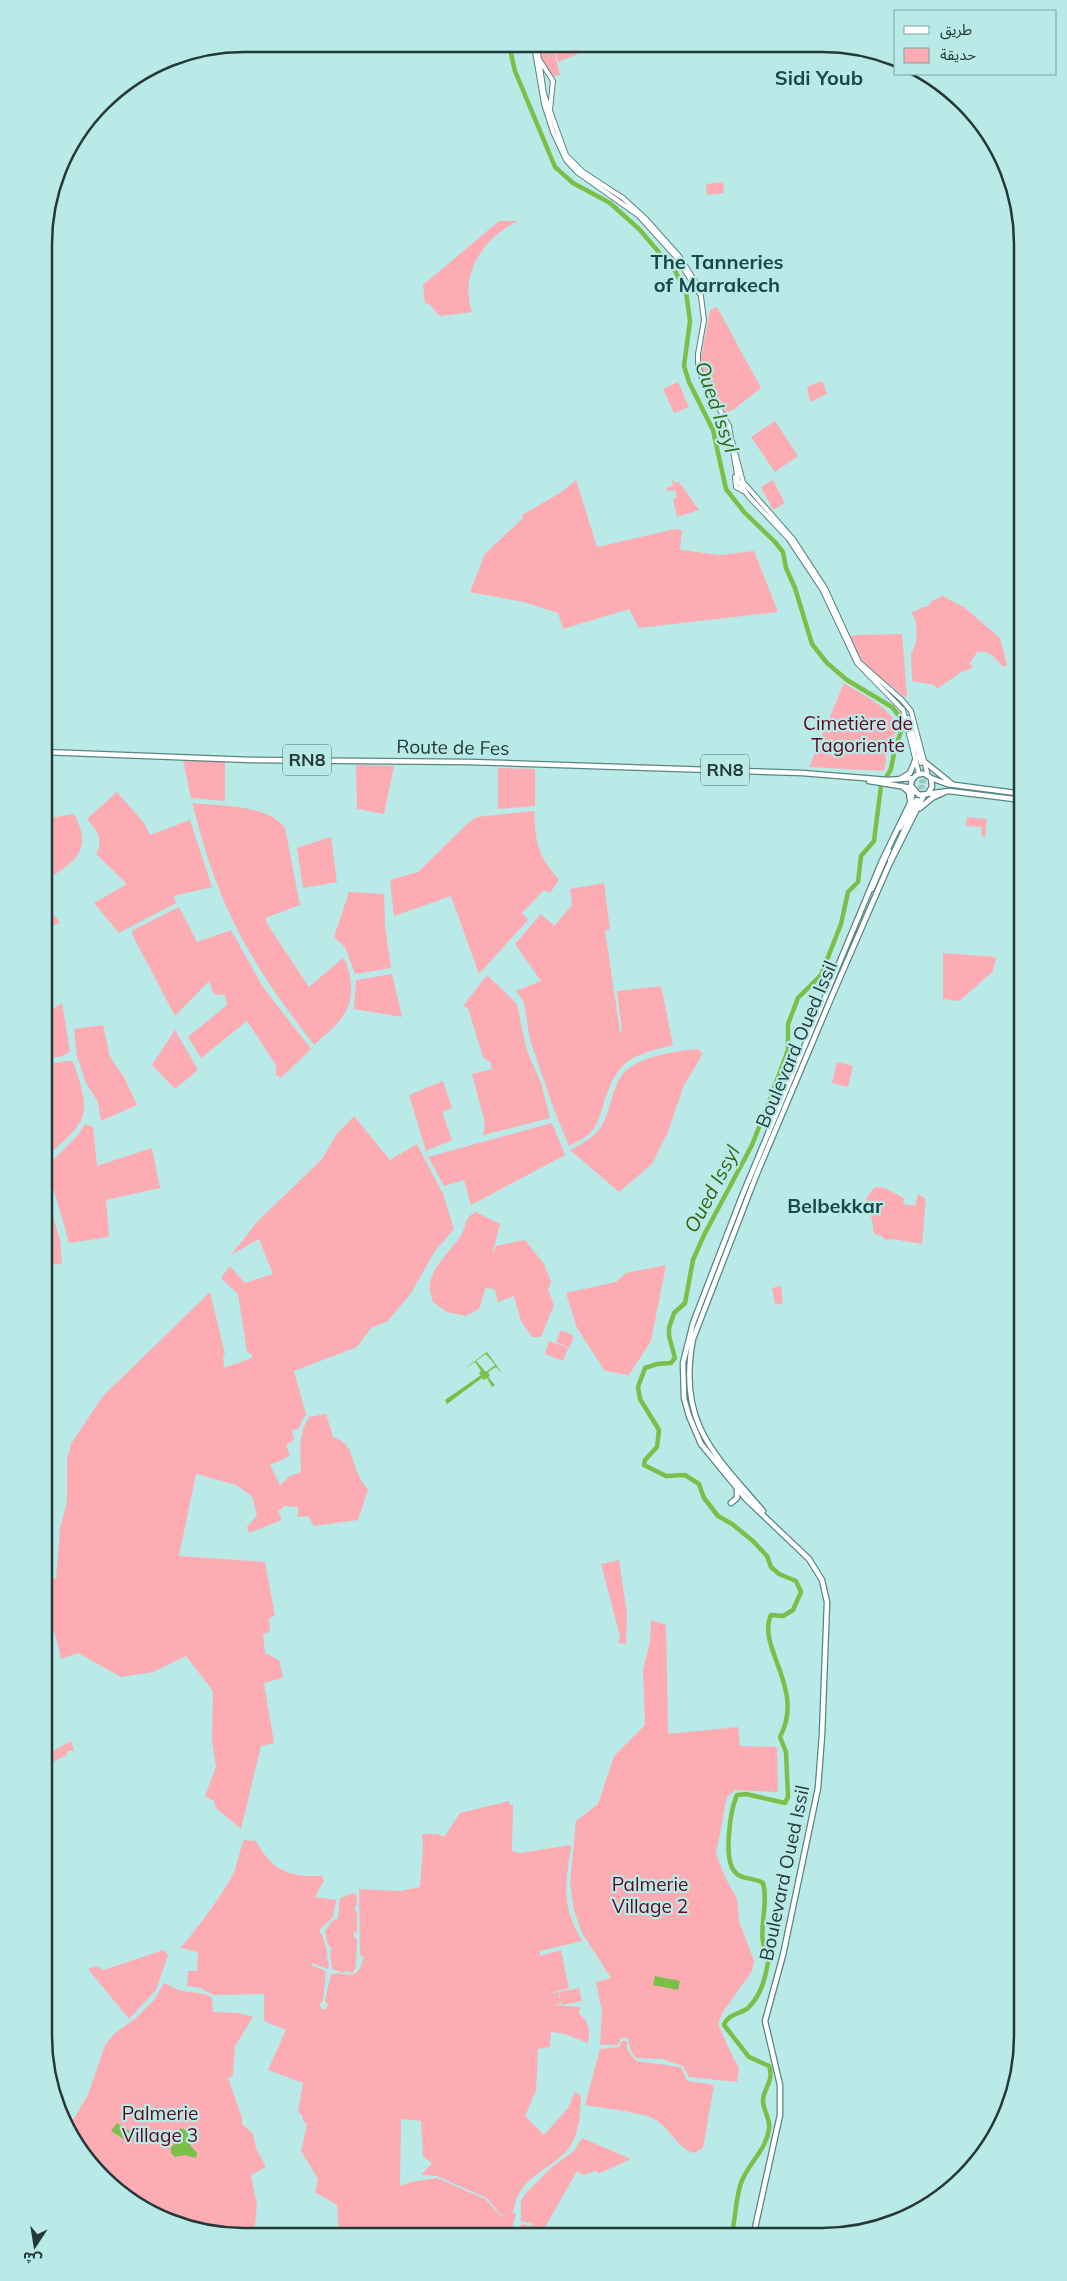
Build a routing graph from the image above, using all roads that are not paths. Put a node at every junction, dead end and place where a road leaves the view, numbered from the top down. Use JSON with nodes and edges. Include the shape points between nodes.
{"nodes":[{"id":1,"x":536,"y":52,"type":"edge"},
{"id":2,"x":536,"y":52,"type":"edge"},
{"id":3,"x":538,"y":58,"type":"junction"},
{"id":4,"x":549,"y":112,"type":"junction"},
{"id":5,"x":699,"y":293,"type":"junction"},
{"id":6,"x":732,"y":441,"type":"junction"},
{"id":7,"x":906,"y":716,"type":"junction"},
{"id":8,"x":52,"y":752,"type":"edge"},
{"id":9,"x":916,"y":758,"type":"junction"},
{"id":10,"x":924,"y":763,"type":"junction"},
{"id":11,"x":918,"y":774,"type":"junction"},
{"id":12,"x":928,"y":776,"type":"junction"},
{"id":13,"x":913,"y":778,"type":"junction"},
{"id":14,"x":898,"y":782,"type":"junction"},
{"id":15,"x":953,"y":784,"type":"junction"},
{"id":16,"x":913,"y":789,"type":"junction"},
{"id":17,"x":949,"y":791,"type":"junction"},
{"id":18,"x":1015,"y":793,"type":"edge"},
{"id":19,"x":926,"y":794,"type":"junction"},
{"id":20,"x":1015,"y":799,"type":"edge"},
{"id":21,"x":909,"y":805,"type":"junction"},
{"id":22,"x":916,"y":813,"type":"junction"},
{"id":23,"x":888,"y":867,"type":"junction"},
{"id":24,"x":872,"y":890,"type":"junction"},
{"id":25,"x":737,"y":1488,"type":"junction"},
{"id":26,"x":731,"y":1503,"type":"dead end"},
{"id":27,"x":777,"y":1528,"type":"junction"},
{"id":28,"x":755,"y":2228,"type":"edge"}],
"edges":[{"from":1,"to":3,"type":"main road"},
{"from":2,"to":5,"type":"main road","via":[[547,116],[566,160],[577,172],[638,215],[677,258]]},
{"from":3,"to":4,"type":"main road"},
{"from":3,"to":4,"type":"main road","via":[[553,81]]},
{"from":4,"to":5,"type":"main road","via":[[570,161],[646,218],[682,259],[700,289]]},
{"from":5,"to":6,"type":"main road","via":[[704,320],[698,354],[700,372],[726,418]]},
{"from":6,"to":7,"type":"main road","via":[[740,485],[788,538],[822,589],[857,664],[896,701]]},
{"from":6,"to":10,"type":"main road","via":[[744,484],[793,539],[824,586],[859,662],[913,715]]},
{"from":7,"to":9,"type":"main road"},
{"from":7,"to":10,"type":"main road"},
{"from":8,"to":14,"type":"main road","name":"Route de Fes","number":"RN8","via":[[251,760],[432,761],[662,768],[802,773]]},
{"from":9,"to":11,"type":"main road"},
{"from":9,"to":14,"type":"main road","via":[[910,773]]},
{"from":10,"to":12,"type":"main road"},
{"from":10,"to":15,"type":"main road"},
{"from":11,"to":12,"type":"main road"},
{"from":11,"to":13,"type":"main road"},
{"from":12,"to":15,"type":"main road"},
{"from":12,"to":19,"type":"main road","via":[[932,785]]},
{"from":13,"to":14,"type":"main road","name":"Route de Fes","number":"RN8"},
{"from":13,"to":16,"type":"main road"},
{"from":14,"to":16,"type":"main road","name":"Route de Fes","number":"RN8"},
{"from":14,"to":21,"type":"main road","via":[[908,792]]},
{"from":15,"to":18,"type":"main road"},
{"from":16,"to":19,"type":"main road","number":"RN8","via":[[919,794]]},
{"from":16,"to":21,"type":"main road","name":"Boulevard Oued Issil"},
{"from":17,"to":19,"type":"main road","number":"RN8"},
{"from":17,"to":20,"type":"main road","number":"RN8"},
{"from":17,"to":22,"type":"main road","via":[[932,798]]},
{"from":19,"to":22,"type":"main road","name":"Boulevard Oued Issil"},
{"from":21,"to":24,"type":"main road","name":"Boulevard Oued Issil","via":[[892,836]]},
{"from":22,"to":23,"type":"main road","name":"Boulevard Oued Issil"},
{"from":23,"to":24,"type":"main road","name":"Boulevard Oued Issil","via":[[917,800],[894,840]]},
{"from":23,"to":27,"type":"main road","name":"Boulevard Oued Issil","via":[[756,1176],[698,1325],[691,1352],[689,1393],[703,1436],[714,1454]]},
{"from":24,"to":25,"type":"main road","name":"Boulevard Oued Issil","via":[[742,1196],[686,1349],[682,1376],[689,1416],[701,1444]]},
{"from":25,"to":26,"type":"main road","via":[[737,1498]]},
{"from":25,"to":27,"type":"main road","name":"Boulevard Oued Issil"},
{"from":27,"to":28,"type":"main road","name":"Boulevard Oued Issil","via":[[809,1559],[819,1574],[825,1589],[827,1619],[818,1788],[783,1955],[765,2020],[780,2085],[781,2105]]}]}
